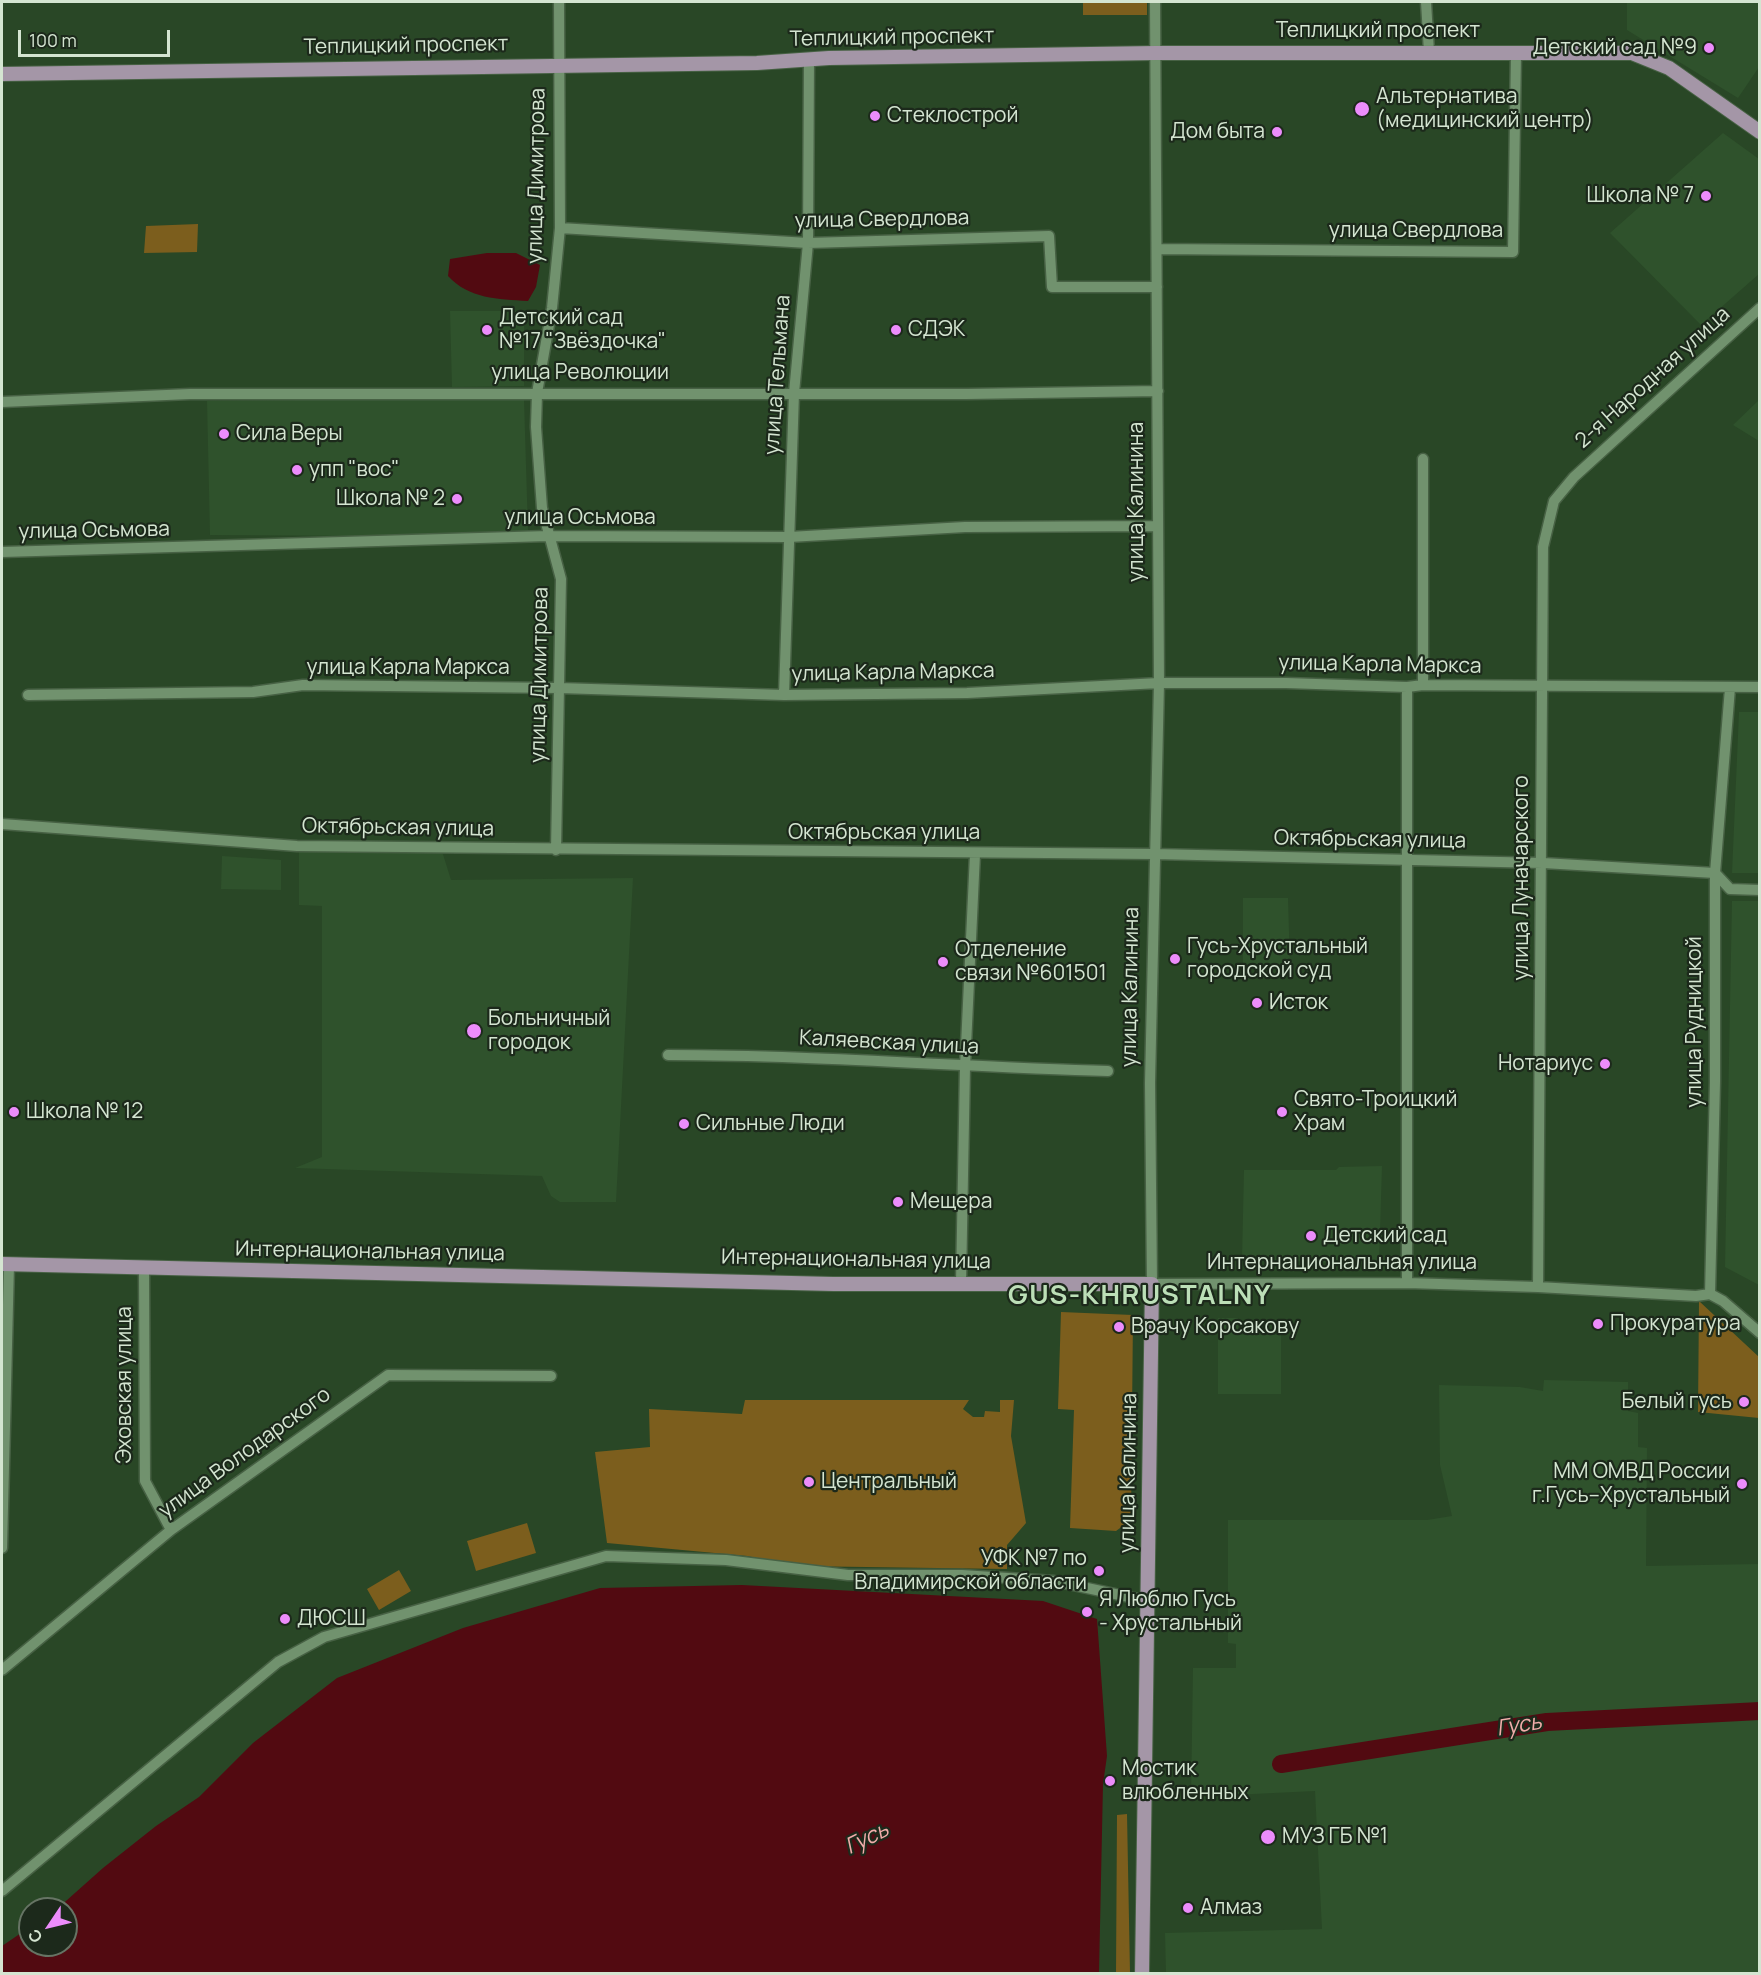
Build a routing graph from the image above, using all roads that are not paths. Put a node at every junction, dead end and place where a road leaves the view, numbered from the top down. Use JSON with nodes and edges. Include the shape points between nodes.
{"nodes":[{"id":1,"x":559,"y":2,"type":"edge"},
{"id":2,"x":1155,"y":2,"type":"edge"},
{"id":3,"x":1426,"y":2,"type":"edge"},
{"id":4,"x":1429,"y":52,"type":"junction"},
{"id":5,"x":1516,"y":52,"type":"junction"},
{"id":6,"x":1156,"y":53,"type":"junction"},
{"id":7,"x":809,"y":59,"type":"junction"},
{"id":8,"x":558,"y":64,"type":"junction"},
{"id":9,"x":2,"y":74,"type":"edge"},
{"id":10,"x":1760,"y":132,"type":"edge"},
{"id":11,"x":560,"y":228,"type":"junction"},
{"id":12,"x":808,"y":243,"type":"junction"},
{"id":13,"x":1157,"y":249,"type":"junction"},
{"id":14,"x":1157,"y":287,"type":"junction"},
{"id":15,"x":1760,"y":308,"type":"edge"},
{"id":16,"x":1158,"y":391,"type":"junction"},
{"id":17,"x":537,"y":393,"type":"junction"},
{"id":18,"x":794,"y":393,"type":"junction"},
{"id":19,"x":2,"y":402,"type":"edge"},
{"id":20,"x":1423,"y":459,"type":"dead end"},
{"id":21,"x":1574,"y":477,"type":"joint"},
{"id":22,"x":1158,"y":526,"type":"junction"},
{"id":23,"x":548,"y":536,"type":"junction"},
{"id":24,"x":789,"y":537,"type":"junction"},
{"id":25,"x":2,"y":552,"type":"edge"},
{"id":26,"x":1159,"y":683,"type":"junction"},
{"id":27,"x":1423,"y":685,"type":"junction"},
{"id":28,"x":1541,"y":686,"type":"junction"},
{"id":29,"x":1407,"y":687,"type":"junction"},
{"id":30,"x":1760,"y":687,"type":"edge"},
{"id":31,"x":560,"y":688,"type":"junction"},
{"id":32,"x":1730,"y":688,"type":"junction"},
{"id":33,"x":784,"y":694,"type":"junction"},
{"id":34,"x":28,"y":695,"type":"dead end"},
{"id":35,"x":2,"y":824,"type":"edge"},
{"id":36,"x":556,"y":850,"type":"junction"},
{"id":37,"x":975,"y":854,"type":"junction"},
{"id":38,"x":1154,"y":854,"type":"junction"},
{"id":39,"x":1408,"y":860,"type":"junction"},
{"id":40,"x":1543,"y":863,"type":"junction"},
{"id":41,"x":1715,"y":873,"type":"junction"},
{"id":42,"x":1760,"y":890,"type":"edge"},
{"id":43,"x":668,"y":1055,"type":"dead end"},
{"id":44,"x":965,"y":1067,"type":"junction"},
{"id":45,"x":1108,"y":1071,"type":"dead end"},
{"id":46,"x":5,"y":1264,"type":"edge"},
{"id":47,"x":144,"y":1269,"type":"junction"},
{"id":48,"x":961,"y":1282,"type":"junction"},
{"id":49,"x":1407,"y":1283,"type":"junction"},
{"id":50,"x":1152,"y":1284,"type":"junction"},
{"id":51,"x":1538,"y":1287,"type":"junction"},
{"id":52,"x":1710,"y":1294,"type":"junction"},
{"id":53,"x":1760,"y":1333,"type":"edge"},
{"id":54,"x":551,"y":1376,"type":"dead end"},
{"id":55,"x":171,"y":1530,"type":"junction"},
{"id":56,"x":2,"y":1548,"type":"edge"},
{"id":57,"x":1148,"y":1601,"type":"junction"},
{"id":58,"x":2,"y":1670,"type":"edge"},
{"id":59,"x":2,"y":1891,"type":"edge"},
{"id":60,"x":1142,"y":1974,"type":"edge"}],
"edges":[{"from":1,"to":8,"type":"street","name":"улица Димитрова"},
{"from":2,"to":6,"type":"street","name":"улица Калинина"},
{"from":3,"to":4,"type":"street"},
{"from":4,"to":5,"type":"main road","name":"Теплицкий проспект"},
{"from":4,"to":6,"type":"main road","name":"Теплицкий проспект"},
{"from":5,"to":10,"type":"main road","name":"Теплицкий проспект","via":[[1632,53],[1669,68]]},
{"from":5,"to":13,"type":"street","name":"улица Свердлова","via":[[1513,252]]},
{"from":6,"to":7,"type":"main road","name":"Теплицкий проспект"},
{"from":6,"to":13,"type":"street","name":"улица Калинина"},
{"from":7,"to":8,"type":"main road","name":"Теплицкий проспект"},
{"from":7,"to":12,"type":"street","name":"улица Тельмана"},
{"from":8,"to":9,"type":"main road","name":"Теплицкий проспект"},
{"from":8,"to":11,"type":"street","name":"улица Димитрова"},
{"from":11,"to":12,"type":"street","name":"улица Свердлова"},
{"from":11,"to":17,"type":"street","name":"улица Димитрова","via":[[552,308]]},
{"from":12,"to":14,"type":"street","name":"улица Свердлова","via":[[1049,236],[1052,287]]},
{"from":12,"to":18,"type":"street","name":"улица Тельмана"},
{"from":13,"to":14,"type":"street","name":"улица Калинина"},
{"from":14,"to":16,"type":"street","name":"улица Калинина"},
{"from":15,"to":21,"type":"street","name":"2-я Народная улица"},
{"from":16,"to":18,"type":"street","name":"улица Революции"},
{"from":16,"to":22,"type":"street","name":"улица Калинина"},
{"from":17,"to":18,"type":"street","name":"улица Революции"},
{"from":17,"to":19,"type":"street","name":"улица Революции","via":[[190,394]]},
{"from":17,"to":23,"type":"street","name":"улица Димитрова","via":[[538,462]]},
{"from":18,"to":24,"type":"street","name":"улица Тельмана"},
{"from":20,"to":27,"type":"street"},
{"from":21,"to":28,"type":"street","name":"улица Луначарского","via":[[1554,501],[1543,547]]},
{"from":22,"to":24,"type":"street","name":"улица Осьмова","via":[[965,527]]},
{"from":22,"to":26,"type":"street","name":"улица Калинина"},
{"from":23,"to":24,"type":"street","name":"улица Осьмова"},
{"from":23,"to":25,"type":"street","name":"улица Осьмова"},
{"from":23,"to":31,"type":"street","name":"улица Димитрова","via":[[561,579]]},
{"from":24,"to":33,"type":"street","name":"улица Тельмана"},
{"from":26,"to":29,"type":"street","name":"улица Карла Маркса"},
{"from":26,"to":33,"type":"street","name":"улица Карла Маркса","via":[[967,693]]},
{"from":26,"to":38,"type":"street","name":"улица Калинина"},
{"from":27,"to":28,"type":"street","name":"улица Карла Маркса"},
{"from":27,"to":29,"type":"street","name":"улица Карла Маркса"},
{"from":28,"to":32,"type":"street","name":"улица Карла Маркса"},
{"from":28,"to":40,"type":"street","name":"улица Луначарского"},
{"from":29,"to":39,"type":"street"},
{"from":30,"to":32,"type":"street","name":"улица Карла Маркса"},
{"from":31,"to":33,"type":"street","name":"улица Карла Маркса"},
{"from":31,"to":34,"type":"street","name":"улица Карла Маркса","via":[[303,686],[253,692]]},
{"from":31,"to":36,"type":"street","name":"улица Димитрова"},
{"from":32,"to":41,"type":"street","name":"улица Рудницкой"},
{"from":35,"to":36,"type":"street","name":"Октябрьская улица","via":[[297,846]]},
{"from":36,"to":37,"type":"street","name":"Октябрьская улица"},
{"from":37,"to":38,"type":"street","name":"Октябрьская улица"},
{"from":37,"to":44,"type":"street"},
{"from":38,"to":39,"type":"street","name":"Октябрьская улица"},
{"from":38,"to":50,"type":"street","name":"улица Калинина"},
{"from":39,"to":40,"type":"street","name":"Октябрьская улица"},
{"from":39,"to":49,"type":"street"},
{"from":40,"to":41,"type":"street","name":"Октябрьская улица"},
{"from":40,"to":51,"type":"street","name":"улица Луначарского"},
{"from":41,"to":42,"type":"street","via":[[1730,889]]},
{"from":41,"to":52,"type":"street","name":"улица Рудницкой"},
{"from":43,"to":44,"type":"street","name":"Каляевская улица"},
{"from":44,"to":45,"type":"street","name":"Каляевская улица"},
{"from":44,"to":48,"type":"street"},
{"from":46,"to":47,"type":"main road","name":"Интернациональная улица"},
{"from":46,"to":56,"type":"street"},
{"from":47,"to":48,"type":"main road","name":"Интернациональная улица","via":[[833,1284]]},
{"from":47,"to":55,"type":"street","name":"Эховская улица","via":[[145,1481]]},
{"from":48,"to":50,"type":"main road","name":"Интернациональная улица"},
{"from":49,"to":50,"type":"street","name":"Интернациональная улица"},
{"from":49,"to":51,"type":"street","name":"Интернациональная улица"},
{"from":50,"to":57,"type":"main road","name":"улица Калинина"},
{"from":51,"to":52,"type":"street","name":"Интернациональная улица"},
{"from":52,"to":53,"type":"street"},
{"from":54,"to":55,"type":"street","name":"улица Володарского","via":[[388,1374]]},
{"from":55,"to":58,"type":"street","name":"улица Володарского"},
{"from":57,"to":59,"type":"street","via":[[1054,1581],[962,1575],[848,1575],[726,1560],[606,1556],[324,1637],[278,1662]]},
{"from":57,"to":60,"type":"main road","name":"улица Калинина"}]}
